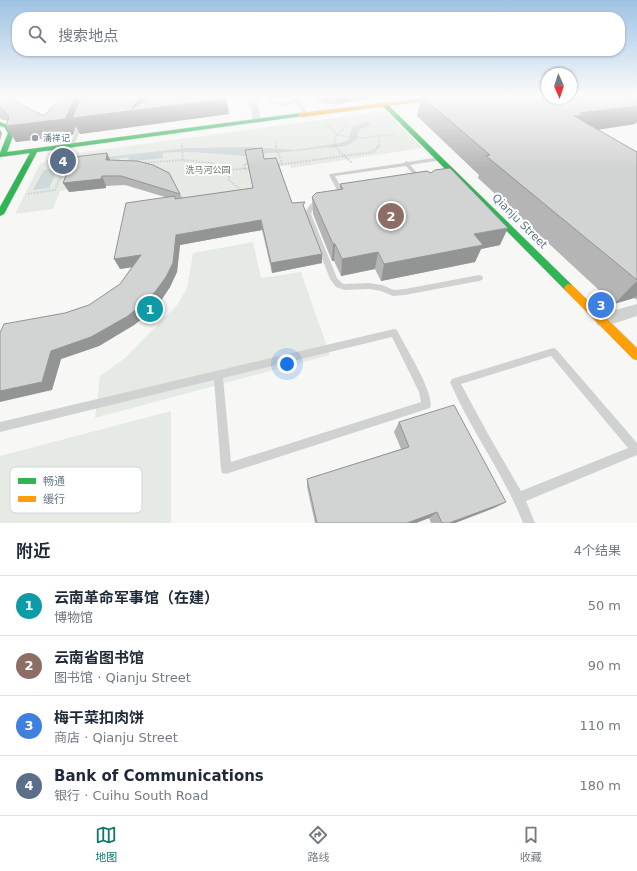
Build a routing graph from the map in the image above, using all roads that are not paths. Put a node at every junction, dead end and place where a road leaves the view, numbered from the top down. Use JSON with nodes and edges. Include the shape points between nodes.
{"nodes":[{"id":1,"x":83,"y":119,"type":"edge"},
{"id":2,"x":263,"y":119,"type":"edge"},
{"id":3,"x":400,"y":119,"type":"edge"},
{"id":4,"x":257,"y":120,"type":"joint"},
{"id":5,"x":0,"y":124,"type":"edge"},
{"id":6,"x":72,"y":146,"type":"junction"},
{"id":7,"x":34,"y":151,"type":"junction"},
{"id":8,"x":2,"y":155,"type":"edge"},
{"id":9,"x":441,"y":158,"type":"junction"},
{"id":10,"x":406,"y":163,"type":"junction"},
{"id":11,"x":426,"y":186,"type":"edge"},
{"id":12,"x":0,"y":214,"type":"edge"},
{"id":13,"x":478,"y":278,"type":"dead end"},
{"id":14,"x":637,"y":310,"type":"edge"},
{"id":15,"x":603,"y":320,"type":"junction"},
{"id":16,"x":637,"y":355,"type":"edge"},
{"id":17,"x":218,"y":375,"type":"junction"},
{"id":18,"x":0,"y":427,"type":"edge"},
{"id":19,"x":519,"y":498,"type":"junction"},
{"id":20,"x":529,"y":523,"type":"edge"}],
"edges":[{"from":1,"to":6,"type":"lane"},
{"from":2,"to":4,"type":"street"},
{"from":3,"to":9,"type":"street","name":"Qianju Street"},
{"from":4,"to":6,"type":"street"},
{"from":5,"to":8,"type":"street","via":[[6,126],[11,133]]},
{"from":6,"to":7,"type":"street"},
{"from":7,"to":8,"type":"street"},
{"from":7,"to":12,"type":"street"},
{"from":9,"to":10,"type":"lane"},
{"from":9,"to":15,"type":"street","name":"Qianju Street"},
{"from":10,"to":11,"type":"lane"},
{"from":10,"to":13,"type":"lane","via":[[332,175],[340,191],[315,202],[310,208],[308,214],[334,279],[344,287],[369,286],[393,292]]},
{"from":14,"to":15,"type":"street"},
{"from":15,"to":16,"type":"street","name":"Qianju Street"},
{"from":17,"to":17,"type":"lane","via":[[226,469],[427,404],[424,391],[394,333]]},
{"from":17,"to":18,"type":"lane"},
{"from":19,"to":19,"type":"lane","via":[[455,382],[554,352],[636,450]]},
{"from":19,"to":20,"type":"lane"}]}
